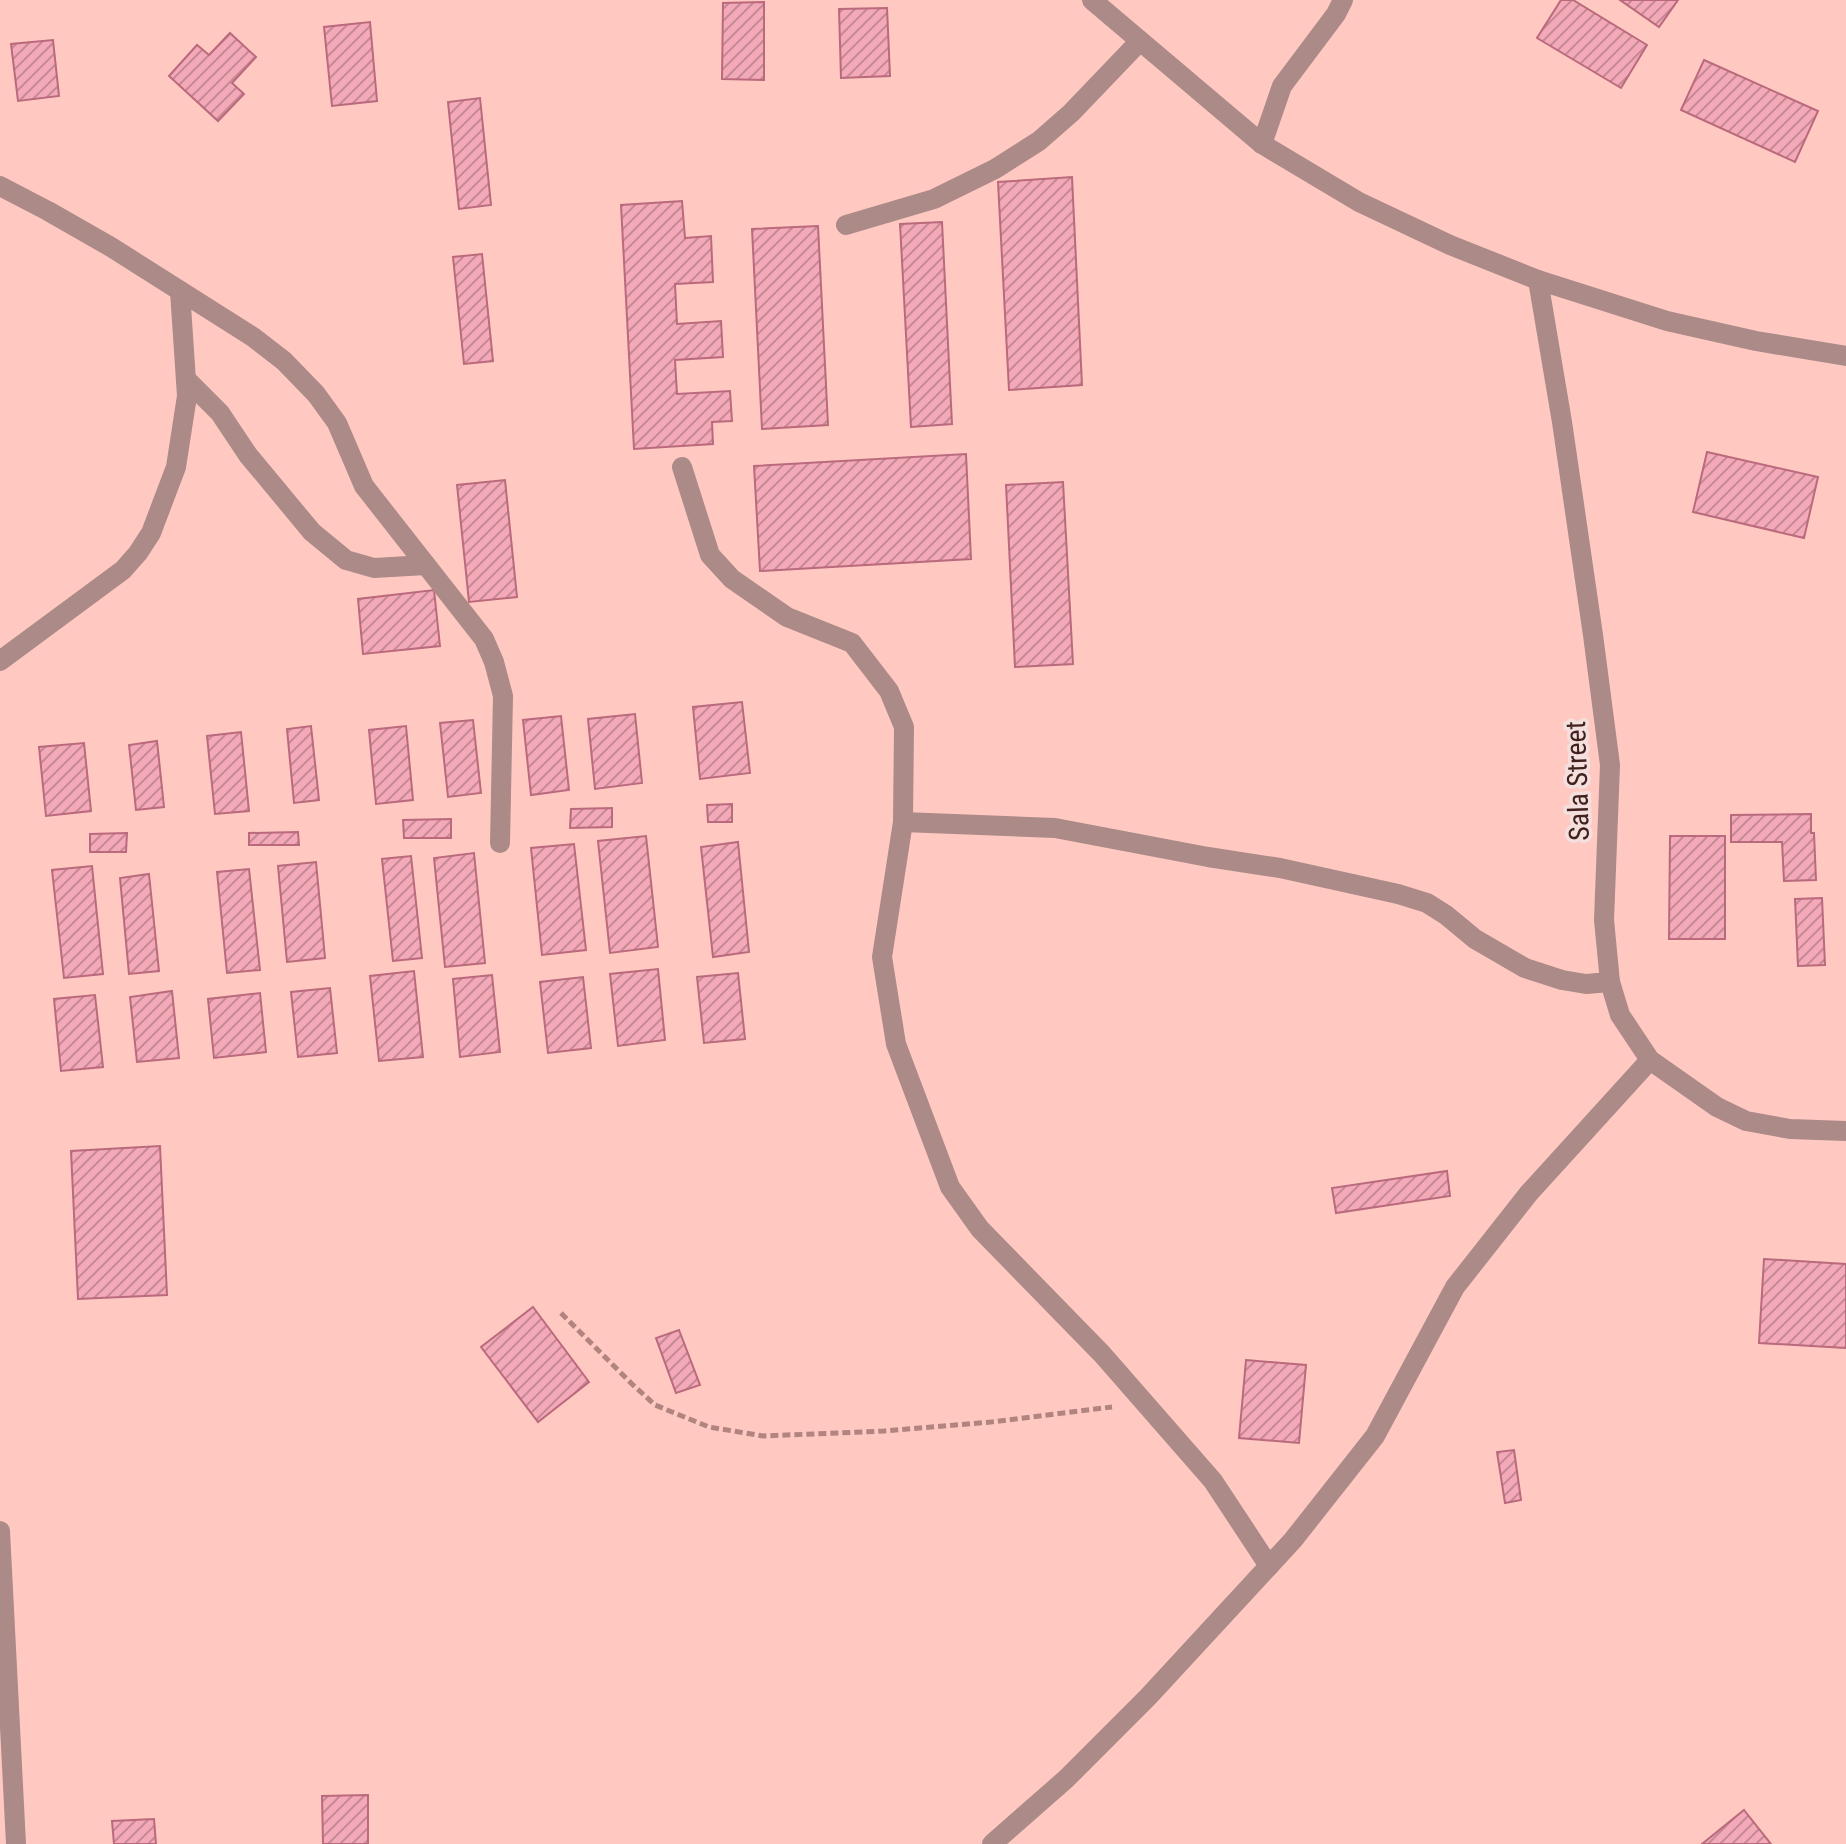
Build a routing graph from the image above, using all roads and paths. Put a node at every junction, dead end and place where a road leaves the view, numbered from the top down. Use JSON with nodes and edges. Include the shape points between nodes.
{"nodes":[{"id":1,"x":1092,"y":0,"type":"edge"},
{"id":2,"x":1343,"y":0,"type":"edge"},
{"id":3,"x":1140,"y":41,"type":"junction"},
{"id":4,"x":1262,"y":144,"type":"junction"},
{"id":5,"x":0,"y":186,"type":"edge"},
{"id":6,"x":846,"y":225,"type":"dead end"},
{"id":7,"x":1538,"y":280,"type":"junction"},
{"id":8,"x":180,"y":291,"type":"junction"},
{"id":9,"x":1846,"y":356,"type":"edge"},
{"id":10,"x":186,"y":379,"type":"junction"},
{"id":11,"x":682,"y":467,"type":"dead end"},
{"id":12,"x":426,"y":565,"type":"junction"},
{"id":13,"x":0,"y":661,"type":"edge"},
{"id":14,"x":903,"y":822,"type":"junction"},
{"id":15,"x":500,"y":843,"type":"dead end"},
{"id":16,"x":1610,"y":982,"type":"junction"},
{"id":17,"x":1650,"y":1060,"type":"junction"},
{"id":18,"x":1846,"y":1131,"type":"edge"},
{"id":19,"x":561,"y":1313,"type":"dead end"},
{"id":20,"x":1145,"y":1403,"type":"junction"},
{"id":21,"x":0,"y":1531,"type":"edge"},
{"id":22,"x":1269,"y":1566,"type":"junction"},
{"id":23,"x":16,"y":1844,"type":"edge"},
{"id":24,"x":992,"y":1844,"type":"edge"}],
"edges":[{"from":1,"to":3,"type":"street"},
{"from":2,"to":4,"type":"street","via":[[1282,86]]},
{"from":3,"to":4,"type":"street"},
{"from":3,"to":6,"type":"street","via":[[1071,113],[995,169],[934,199]]},
{"from":4,"to":7,"type":"street","via":[[1359,202]]},
{"from":5,"to":8,"type":"street"},
{"from":7,"to":9,"type":"street","via":[[1667,321]]},
{"from":7,"to":16,"type":"street","name":"Sala Street","via":[[1610,765],[1604,920]]},
{"from":8,"to":10,"type":"street"},
{"from":8,"to":12,"type":"street","via":[[253,337],[303,379],[337,423],[364,486]]},
{"from":10,"to":12,"type":"street","via":[[220,413],[312,532],[346,560],[374,568]]},
{"from":10,"to":13,"type":"street","via":[[176,467],[151,533],[123,570]]},
{"from":11,"to":14,"type":"street","via":[[710,555],[732,579],[787,617],[852,643],[889,691],[904,727]]},
{"from":12,"to":15,"type":"street","via":[[484,639],[497,673],[503,696]]},
{"from":14,"to":16,"type":"street","via":[[1055,828],[1398,894],[1427,903],[1525,968],[1586,984]]},
{"from":14,"to":20,"type":"street","via":[[882,957],[896,1044],[950,1187],[980,1229]]},
{"from":16,"to":17,"type":"street","name":"Sala Street","via":[[1620,1015]]},
{"from":17,"to":18,"type":"street","name":"Sala Street","via":[[1746,1121]]},
{"from":17,"to":22,"type":"street","via":[[1529,1193],[1455,1287],[1375,1436]]},
{"from":19,"to":20,"type":"path","via":[[655,1405],[709,1427],[763,1436],[991,1422]]},
{"from":20,"to":22,"type":"street","via":[[1213,1481]]},
{"from":21,"to":23,"type":"street"},
{"from":22,"to":24,"type":"street","via":[[1118,1728]]}]}
